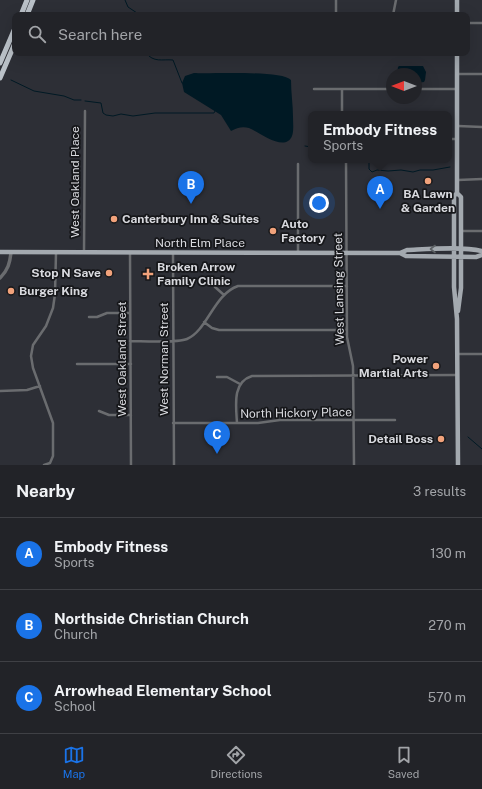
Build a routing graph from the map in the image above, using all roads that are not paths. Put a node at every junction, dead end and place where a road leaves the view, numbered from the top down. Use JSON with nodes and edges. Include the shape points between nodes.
{"nodes":[{"id":1,"x":27,"y":0,"type":"edge"},
{"id":2,"x":33,"y":0,"type":"edge"},
{"id":3,"x":336,"y":0,"type":"edge"},
{"id":4,"x":396,"y":0,"type":"edge"},
{"id":5,"x":457,"y":0,"type":"edge"},
{"id":6,"x":22,"y":12,"type":"edge"},
{"id":7,"x":28,"y":12,"type":"edge"},
{"id":8,"x":336,"y":12,"type":"edge"},
{"id":9,"x":394,"y":12,"type":"edge"},
{"id":10,"x":457,"y":12,"type":"edge"},
{"id":11,"x":470,"y":22,"type":"edge"},
{"id":12,"x":482,"y":22,"type":"edge"},
{"id":13,"x":12,"y":42,"type":"edge"},
{"id":14,"x":0,"y":55,"type":"edge"},
{"id":15,"x":457,"y":56,"type":"edge"},
{"id":16,"x":0,"y":63,"type":"edge"},
{"id":17,"x":457,"y":74,"type":"junction"},
{"id":18,"x":482,"y":74,"type":"edge"},
{"id":19,"x":0,"y":78,"type":"edge"},
{"id":20,"x":314,"y":89,"type":"dead end"},
{"id":21,"x":342,"y":89,"type":"junction"},
{"id":22,"x":386,"y":89,"type":"edge"},
{"id":23,"x":422,"y":89,"type":"edge"},
{"id":24,"x":457,"y":89,"type":"junction"},
{"id":25,"x":85,"y":111,"type":"dead end"},
{"id":26,"x":342,"y":111,"type":"edge"},
{"id":27,"x":457,"y":126,"type":"junction"},
{"id":28,"x":482,"y":127,"type":"edge"},
{"id":29,"x":452,"y":139,"type":"edge"},
{"id":30,"x":457,"y":139,"type":"junction"},
{"id":31,"x":346,"y":163,"type":"edge"},
{"id":32,"x":298,"y":164,"type":"dead end"},
{"id":33,"x":482,"y":179,"type":"edge"},
{"id":34,"x":457,"y":180,"type":"junction"},
{"id":35,"x":457,"y":193,"type":"junction"},
{"id":36,"x":461,"y":231,"type":"junction"},
{"id":37,"x":482,"y":231,"type":"edge"},
{"id":38,"x":453,"y":249,"type":"junction"},
{"id":39,"x":461,"y":249,"type":"junction"},
{"id":40,"x":482,"y":251,"type":"edge"},
{"id":41,"x":0,"y":252,"type":"edge"},
{"id":42,"x":11,"y":252,"type":"junction"},
{"id":43,"x":56,"y":252,"type":"junction"},
{"id":44,"x":84,"y":253,"type":"junction"},
{"id":45,"x":130,"y":253,"type":"junction"},
{"id":46,"x":173,"y":253,"type":"junction"},
{"id":47,"x":298,"y":253,"type":"junction"},
{"id":48,"x":347,"y":253,"type":"junction"},
{"id":49,"x":400,"y":253,"type":"junction"},
{"id":50,"x":482,"y":255,"type":"edge"},
{"id":51,"x":453,"y":257,"type":"junction"},
{"id":52,"x":461,"y":257,"type":"junction"},
{"id":53,"x":0,"y":278,"type":"edge"},
{"id":54,"x":347,"y":286,"type":"junction"},
{"id":55,"x":215,"y":287,"type":"dead end"},
{"id":56,"x":224,"y":295,"type":"junction"},
{"id":57,"x":130,"y":313,"type":"junction"},
{"id":58,"x":89,"y":317,"type":"dead end"},
{"id":59,"x":457,"y":319,"type":"junction"},
{"id":60,"x":204,"y":322,"type":"junction"},
{"id":61,"x":347,"y":330,"type":"junction"},
{"id":62,"x":130,"y":341,"type":"junction"},
{"id":63,"x":173,"y":341,"type":"junction"},
{"id":64,"x":458,"y":354,"type":"junction"},
{"id":65,"x":482,"y":354,"type":"edge"},
{"id":66,"x":77,"y":364,"type":"dead end"},
{"id":67,"x":131,"y":364,"type":"junction"},
{"id":68,"x":354,"y":375,"type":"junction"},
{"id":69,"x":458,"y":375,"type":"junction"},
{"id":70,"x":216,"y":377,"type":"dead end"},
{"id":71,"x":240,"y":384,"type":"junction"},
{"id":72,"x":40,"y":386,"type":"junction"},
{"id":73,"x":0,"y":391,"type":"edge"},
{"id":74,"x":99,"y":411,"type":"dead end"},
{"id":75,"x":131,"y":415,"type":"junction"},
{"id":76,"x":354,"y":420,"type":"junction"},
{"id":77,"x":395,"y":420,"type":"dead end"},
{"id":78,"x":174,"y":423,"type":"junction"},
{"id":79,"x":236,"y":423,"type":"junction"},
{"id":80,"x":49,"y":464,"type":"edge"},
{"id":81,"x":44,"y":465,"type":"edge"},
{"id":82,"x":131,"y":465,"type":"edge"},
{"id":83,"x":174,"y":465,"type":"edge"},
{"id":84,"x":354,"y":465,"type":"edge"},
{"id":85,"x":458,"y":465,"type":"edge"}],
"edges":[{"from":1,"to":6,"type":"highway"},
{"from":2,"to":7,"type":"highway"},
{"from":3,"to":8,"type":"street"},
{"from":4,"to":9,"type":"street"},
{"from":5,"to":10,"type":"main road"},
{"from":11,"to":12,"type":"street"},
{"from":13,"to":14,"type":"highway"},
{"from":13,"to":16,"type":"highway"},
{"from":13,"to":19,"type":"highway"},
{"from":15,"to":17,"type":"main road"},
{"from":17,"to":18,"type":"street"},
{"from":17,"to":24,"type":"main road"},
{"from":20,"to":21,"type":"street"},
{"from":21,"to":22,"type":"street"},
{"from":21,"to":26,"type":"street"},
{"from":23,"to":24,"type":"street"},
{"from":24,"to":27,"type":"main road"},
{"from":25,"to":44,"type":"street","name":"West Oakland Place"},
{"from":27,"to":28,"type":"street"},
{"from":27,"to":30,"type":"main road"},
{"from":29,"to":30,"type":"street"},
{"from":30,"to":34,"type":"main road"},
{"from":31,"to":48,"type":"street","name":"West Lansing Street"},
{"from":32,"to":47,"type":"street"},
{"from":33,"to":34,"type":"street"},
{"from":34,"to":35,"type":"main road"},
{"from":35,"to":36,"type":"main road","via":[[461,197]]},
{"from":35,"to":38,"type":"main road","via":[[454,196]]},
{"from":36,"to":37,"type":"street"},
{"from":36,"to":39,"type":"main road"},
{"from":38,"to":39,"type":"main road","name":"North Elm Place"},
{"from":38,"to":49,"type":"main road","name":"North Elm Place","one_way":true,"via":[[407,250]]},
{"from":38,"to":51,"type":"main road"},
{"from":39,"to":40,"type":"main road","name":"North Elm Place"},
{"from":39,"to":52,"type":"main road"},
{"from":41,"to":42,"type":"main road","name":"North Elm Place"},
{"from":42,"to":43,"type":"main road","name":"North Elm Place"},
{"from":42,"to":53,"type":"street","via":[[8,269]]},
{"from":43,"to":44,"type":"main road","name":"North Elm Place"},
{"from":43,"to":72,"type":"street","via":[[53,308],[31,352],[31,364]]},
{"from":44,"to":45,"type":"main road","name":"North Elm Place"},
{"from":45,"to":46,"type":"main road","name":"North Elm Place"},
{"from":45,"to":57,"type":"street","name":"West Oakland Street"},
{"from":46,"to":47,"type":"main road","name":"North Elm Place"},
{"from":46,"to":63,"type":"street","name":"West Norman Street"},
{"from":47,"to":48,"type":"main road","name":"North Elm Place"},
{"from":48,"to":49,"type":"main road","name":"North Elm Place"},
{"from":48,"to":54,"type":"street","name":"West Lansing Street"},
{"from":49,"to":51,"type":"main road","name":"North Elm Place","via":[[406,256]]},
{"from":50,"to":52,"type":"main road","name":"North Elm Place"},
{"from":51,"to":52,"type":"main road","name":"North Elm Place"},
{"from":51,"to":59,"type":"main road"},
{"from":52,"to":59,"type":"main road","via":[[462,288]]},
{"from":54,"to":56,"type":"street","via":[[243,285],[230,289]]},
{"from":54,"to":61,"type":"street","name":"West Lansing Street"},
{"from":55,"to":56,"type":"street"},
{"from":56,"to":60,"type":"street"},
{"from":57,"to":58,"type":"street","via":[[107,313]]},
{"from":57,"to":62,"type":"street","name":"West Oakland Street"},
{"from":59,"to":64,"type":"main road"},
{"from":60,"to":61,"type":"street","via":[[219,330]]},
{"from":60,"to":63,"type":"street","via":[[190,338]]},
{"from":61,"to":68,"type":"street","name":"West Lansing Street"},
{"from":62,"to":63,"type":"street"},
{"from":62,"to":67,"type":"street","name":"West Oakland Street"},
{"from":63,"to":78,"type":"street","name":"West Norman Street"},
{"from":64,"to":65,"type":"street"},
{"from":64,"to":69,"type":"main road"},
{"from":66,"to":67,"type":"street"},
{"from":67,"to":75,"type":"street","name":"West Oakland Street"},
{"from":68,"to":69,"type":"street"},
{"from":68,"to":71,"type":"street","via":[[258,375],[247,378]]},
{"from":68,"to":76,"type":"street","name":"West Lansing Street"},
{"from":69,"to":85,"type":"main road"},
{"from":70,"to":71,"type":"street","via":[[227,377]]},
{"from":71,"to":79,"type":"street","via":[[236,394]]},
{"from":72,"to":73,"type":"street","via":[[26,390]]},
{"from":72,"to":80,"type":"street","via":[[53,423],[53,456]]},
{"from":74,"to":75,"type":"street","via":[[109,415]]},
{"from":75,"to":82,"type":"street","name":"West Oakland Street"},
{"from":76,"to":77,"type":"street","name":"North Hickory Place"},
{"from":76,"to":79,"type":"street","name":"North Hickory Place","via":[[275,420]]},
{"from":76,"to":84,"type":"street","name":"West Lansing Street"},
{"from":78,"to":79,"type":"street","name":"North Hickory Place"},
{"from":78,"to":83,"type":"street","name":"West Norman Street"},
{"from":80,"to":81,"type":"street"}]}
